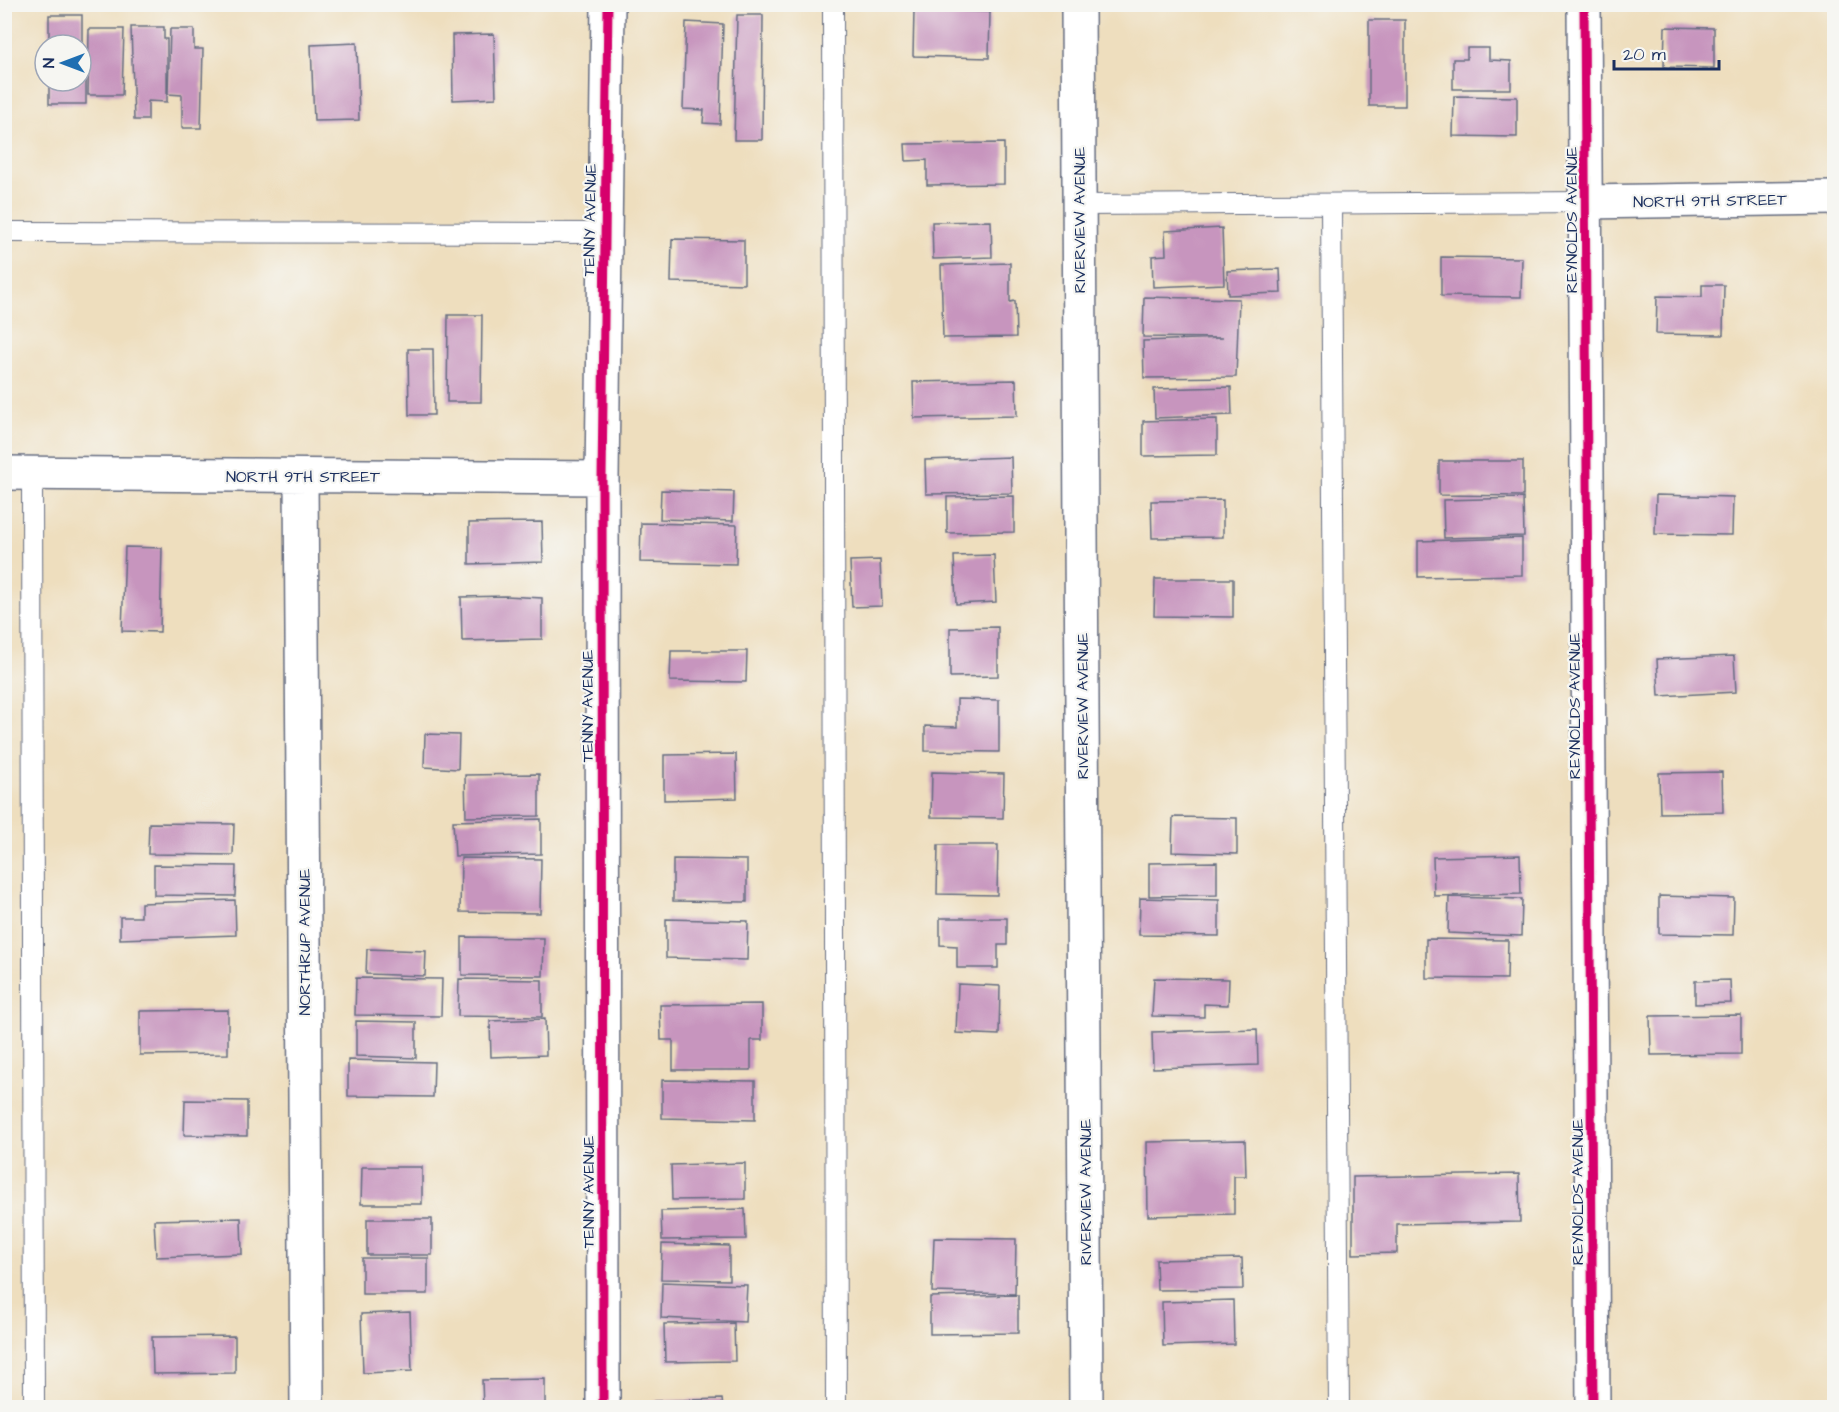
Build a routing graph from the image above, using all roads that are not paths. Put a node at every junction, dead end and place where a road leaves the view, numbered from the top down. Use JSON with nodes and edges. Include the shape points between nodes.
{"nodes":[{"id":1,"x":608,"y":4,"type":"edge"},
{"id":2,"x":833,"y":4,"type":"edge"},
{"id":3,"x":1078,"y":4,"type":"edge"},
{"id":4,"x":1584,"y":4,"type":"edge"},
{"id":5,"x":1834,"y":198,"type":"edge"},
{"id":6,"x":1586,"y":202,"type":"junction"},
{"id":7,"x":1331,"y":204,"type":"junction"},
{"id":8,"x":1079,"y":205,"type":"junction"},
{"id":9,"x":4,"y":232,"type":"edge"},
{"id":10,"x":604,"y":232,"type":"junction"},
{"id":11,"x":18,"y":473,"type":"edge"},
{"id":12,"x":301,"y":476,"type":"junction"},
{"id":13,"x":602,"y":478,"type":"junction"},
{"id":14,"x":34,"y":1407,"type":"edge"},
{"id":15,"x":307,"y":1407,"type":"edge"},
{"id":16,"x":603,"y":1407,"type":"edge"},
{"id":17,"x":836,"y":1407,"type":"edge"},
{"id":18,"x":1086,"y":1407,"type":"edge"},
{"id":19,"x":1339,"y":1407,"type":"edge"},
{"id":20,"x":1593,"y":1407,"type":"edge"}],
"edges":[{"from":1,"to":10,"type":"street","name":"TENNY AVENUE"},
{"from":2,"to":17,"type":"lane"},
{"from":3,"to":8,"type":"street","name":"RIVERVIEW AVENUE"},
{"from":4,"to":6,"type":"street","name":"REYNOLDS AVENUE"},
{"from":5,"to":6,"type":"street","name":"NORTH 9TH STREET"},
{"from":6,"to":7,"type":"lane"},
{"from":6,"to":20,"type":"street","name":"REYNOLDS AVENUE"},
{"from":7,"to":8,"type":"lane"},
{"from":7,"to":19,"type":"lane"},
{"from":8,"to":18,"type":"street","name":"RIVERVIEW AVENUE"},
{"from":9,"to":10,"type":"lane"},
{"from":10,"to":13,"type":"street","name":"TENNY AVENUE"},
{"from":11,"to":12,"type":"street","name":"NORTH 9TH STREET"},
{"from":11,"to":14,"type":"lane"},
{"from":12,"to":13,"type":"street","name":"NORTH 9TH STREET"},
{"from":12,"to":15,"type":"street","name":"NORTHRUP AVENUE"},
{"from":13,"to":16,"type":"street","name":"TENNY AVENUE"}]}
